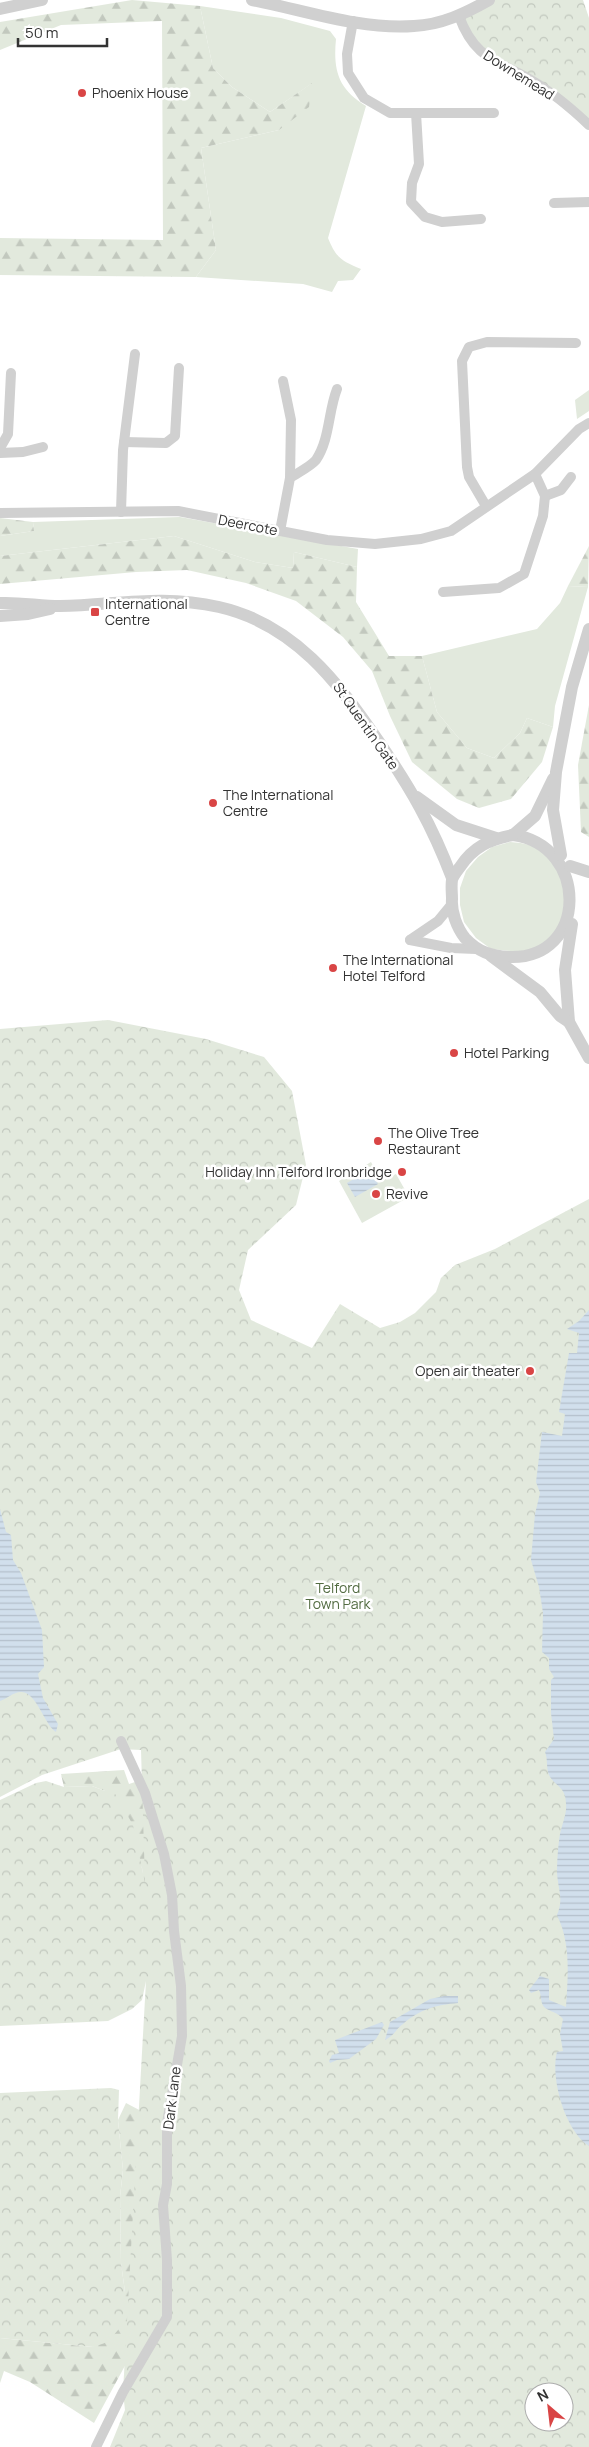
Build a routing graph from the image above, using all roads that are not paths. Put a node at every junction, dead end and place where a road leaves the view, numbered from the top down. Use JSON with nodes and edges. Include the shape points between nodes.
{"nodes":[{"id":1,"x":42,"y":0,"type":"edge"},
{"id":2,"x":252,"y":0,"type":"edge"},
{"id":3,"x":489,"y":0,"type":"edge"},
{"id":4,"x":0,"y":9,"type":"edge"},
{"id":5,"x":459,"y":16,"type":"junction"},
{"id":6,"x":352,"y":21,"type":"junction"},
{"id":7,"x":416,"y":113,"type":"junction"},
{"id":8,"x":494,"y":113,"type":"dead end"},
{"id":9,"x":589,"y":126,"type":"edge"},
{"id":10,"x":589,"y":202,"type":"edge"},
{"id":11,"x":554,"y":203,"type":"dead end"},
{"id":12,"x":481,"y":219,"type":"dead end"},
{"id":13,"x":576,"y":343,"type":"dead end"},
{"id":14,"x":135,"y":354,"type":"dead end"},
{"id":15,"x":179,"y":368,"type":"dead end"},
{"id":16,"x":11,"y":373,"type":"dead end"},
{"id":17,"x":283,"y":381,"type":"dead end"},
{"id":18,"x":337,"y":389,"type":"dead end"},
{"id":19,"x":589,"y":423,"type":"edge"},
{"id":20,"x":124,"y":442,"type":"junction"},
{"id":21,"x":43,"y":447,"type":"dead end"},
{"id":22,"x":0,"y":448,"type":"edge"},
{"id":23,"x":0,"y":453,"type":"edge"},
{"id":24,"x":535,"y":474,"type":"junction"},
{"id":25,"x":571,"y":477,"type":"dead end"},
{"id":26,"x":290,"y":478,"type":"junction"},
{"id":27,"x":545,"y":496,"type":"junction"},
{"id":28,"x":486,"y":506,"type":"junction"},
{"id":29,"x":121,"y":512,"type":"junction"},
{"id":30,"x":0,"y":513,"type":"edge"},
{"id":31,"x":280,"y":531,"type":"junction"},
{"id":32,"x":443,"y":592,"type":"dead end"},
{"id":33,"x":0,"y":603,"type":"edge"},
{"id":34,"x":59,"y":606,"type":"junction"},
{"id":35,"x":0,"y":616,"type":"edge"},
{"id":36,"x":589,"y":629,"type":"edge"},
{"id":37,"x":556,"y":772,"type":"junction"},
{"id":38,"x":415,"y":796,"type":"junction"},
{"id":39,"x":513,"y":835,"type":"junction"},
{"id":40,"x":496,"y":838,"type":"junction"},
{"id":41,"x":561,"y":855,"type":"junction"},
{"id":42,"x":570,"y":866,"type":"junction"},
{"id":43,"x":589,"y":872,"type":"edge"},
{"id":44,"x":452,"y":878,"type":"junction"},
{"id":45,"x":452,"y":904,"type":"junction"},
{"id":46,"x":576,"y":918,"type":"junction"},
{"id":47,"x":476,"y":949,"type":"junction"},
{"id":48,"x":490,"y":955,"type":"junction"},
{"id":49,"x":569,"y":1022,"type":"junction"},
{"id":50,"x":589,"y":1058,"type":"edge"},
{"id":51,"x":121,"y":1741,"type":"dead end"},
{"id":52,"x":96,"y":2447,"type":"edge"}],
"edges":[{"from":1,"to":4,"type":"street"},
{"from":2,"to":6,"type":"street"},
{"from":3,"to":5,"type":"street"},
{"from":5,"to":6,"type":"street","via":[[415,26]]},
{"from":5,"to":9,"type":"street","name":"Downemead","via":[[473,45],[483,54],[533,81]]},
{"from":6,"to":7,"type":"street","via":[[346,54],[348,72],[364,98],[390,113]]},
{"from":7,"to":8,"type":"street"},
{"from":7,"to":12,"type":"street","via":[[419,164],[412,183],[412,202],[425,217],[442,222]]},
{"from":10,"to":11,"type":"street"},
{"from":13,"to":28,"type":"street","via":[[487,342],[469,347],[464,353],[462,389],[467,467],[475,490]]},
{"from":14,"to":20,"type":"street"},
{"from":15,"to":20,"type":"street","via":[[175,436],[166,443]]},
{"from":16,"to":22,"type":"street","via":[[8,434]]},
{"from":17,"to":26,"type":"street","via":[[291,420]]},
{"from":18,"to":26,"type":"street","via":[[329,430],[315,461]]},
{"from":19,"to":24,"type":"street","name":"Deercote","via":[[579,429]]},
{"from":20,"to":29,"type":"street"},
{"from":21,"to":23,"type":"street"},
{"from":24,"to":27,"type":"street"},
{"from":24,"to":28,"type":"street","name":"Deercote"},
{"from":25,"to":27,"type":"street","via":[[561,490]]},
{"from":26,"to":31,"type":"street"},
{"from":27,"to":32,"type":"street","via":[[543,516],[524,574],[499,588]]},
{"from":28,"to":31,"type":"street","name":"Deercote","via":[[451,531],[421,539],[375,544],[327,540]]},
{"from":29,"to":30,"type":"street","name":"Deercote"},
{"from":29,"to":31,"type":"street","name":"Deercote","via":[[178,511]]},
{"from":33,"to":34,"type":"street","name":"St Quentin Gate"},
{"from":34,"to":35,"type":"street","name":"St Quentin Gate","via":[[28,614]]},
{"from":34,"to":38,"type":"street","name":"St Quentin Gate","via":[[148,599],[220,607],[248,616],[306,652],[329,674]]},
{"from":36,"to":37,"type":"street","via":[[572,687]]},
{"from":37,"to":39,"type":"street","via":[[535,816]]},
{"from":37,"to":41,"type":"street","via":[[553,810]]},
{"from":38,"to":40,"type":"street","via":[[456,826]]},
{"from":38,"to":44,"type":"street","via":[[438,840]]},
{"from":39,"to":40,"type":"street"},
{"from":39,"to":41,"type":"street","via":[[531,837]]},
{"from":40,"to":44,"type":"street","via":[[479,846]]},
{"from":41,"to":42,"type":"street"},
{"from":42,"to":43,"type":"street"},
{"from":42,"to":46,"type":"street","via":[[577,884]]},
{"from":44,"to":45,"type":"street"},
{"from":45,"to":47,"type":"street","via":[[464,936]]},
{"from":45,"to":47,"type":"street","via":[[438,922],[410,940]]},
{"from":46,"to":48,"type":"street","via":[[554,943],[534,954],[520,957]]},
{"from":46,"to":49,"type":"street","via":[[565,970]]},
{"from":47,"to":48,"type":"street"},
{"from":48,"to":49,"type":"street","via":[[540,992]]},
{"from":49,"to":50,"type":"street"},
{"from":51,"to":52,"type":"street","name":"Dark Lane","via":[[145,1793],[164,1854],[172,1895],[181,1986],[182,2036],[167,2123],[167,2184],[163,2205],[167,2317],[123,2392]]}]}
